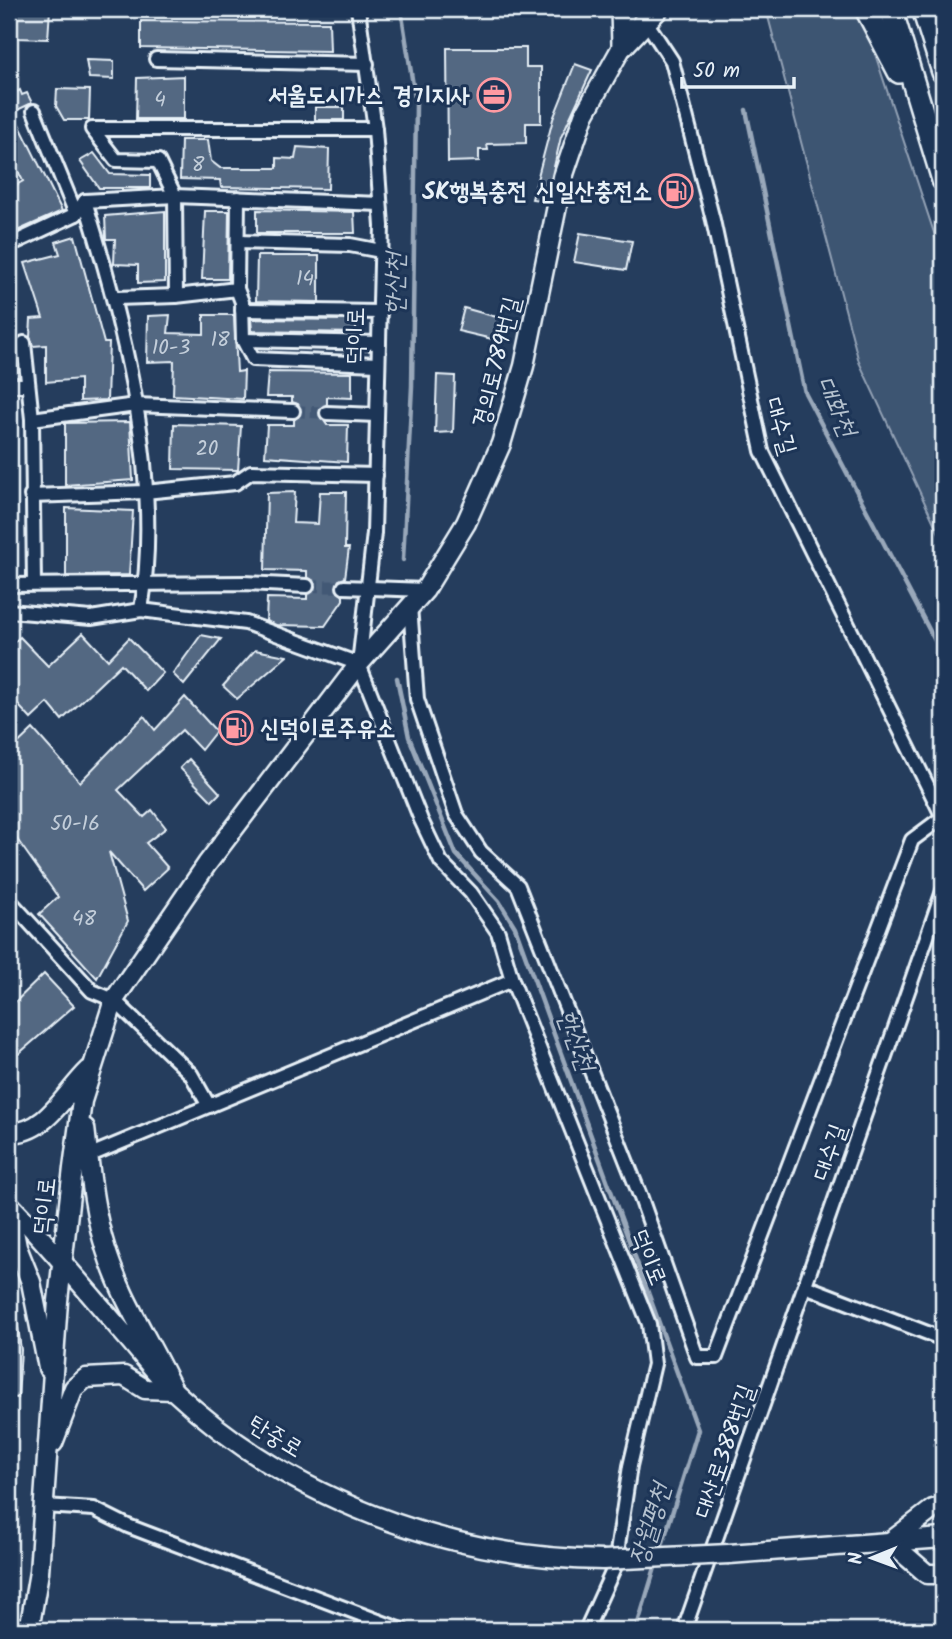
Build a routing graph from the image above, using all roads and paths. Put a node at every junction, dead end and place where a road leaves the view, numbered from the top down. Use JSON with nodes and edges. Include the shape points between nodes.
{"nodes":[{"id":1,"x":358,"y":9,"type":"edge"},
{"id":2,"x":622,"y":9,"type":"edge"},
{"id":3,"x":866,"y":9,"type":"edge"},
{"id":4,"x":891,"y":9,"type":"edge"},
{"id":5,"x":923,"y":9,"type":"edge"},
{"id":6,"x":937,"y":9,"type":"edge"},
{"id":7,"x":652,"y":16,"type":"edge"},
{"id":8,"x":623,"y":45,"type":"junction"},
{"id":9,"x":943,"y":53,"type":"edge"},
{"id":10,"x":156,"y":59,"type":"dead end"},
{"id":11,"x":367,"y":64,"type":"junction"},
{"id":12,"x":943,"y":72,"type":"edge"},
{"id":13,"x":34,"y":111,"type":"dead end"},
{"id":14,"x":922,"y":115,"type":"junction"},
{"id":15,"x":375,"y":129,"type":"junction"},
{"id":16,"x":943,"y":180,"type":"edge"},
{"id":17,"x":175,"y":196,"type":"junction"},
{"id":18,"x":238,"y":198,"type":"junction"},
{"id":19,"x":85,"y":201,"type":"junction"},
{"id":20,"x":380,"y":204,"type":"junction"},
{"id":21,"x":76,"y":214,"type":"junction"},
{"id":22,"x":9,"y":238,"type":"edge"},
{"id":23,"x":238,"y":242,"type":"junction"},
{"id":24,"x":381,"y":251,"type":"junction"},
{"id":25,"x":237,"y":289,"type":"junction"},
{"id":26,"x":176,"y":296,"type":"junction"},
{"id":27,"x":116,"y":298,"type":"junction"},
{"id":28,"x":242,"y":310,"type":"junction"},
{"id":29,"x":380,"y":312,"type":"junction"},
{"id":30,"x":243,"y":340,"type":"junction"},
{"id":31,"x":24,"y":343,"type":"dead end"},
{"id":32,"x":379,"y":343,"type":"junction"},
{"id":33,"x":379,"y":364,"type":"junction"},
{"id":34,"x":9,"y":385,"type":"edge"},
{"id":35,"x":28,"y":385,"type":"junction"},
{"id":36,"x":136,"y":405,"type":"junction"},
{"id":37,"x":293,"y":411,"type":"tunnel mouth"},
{"id":38,"x":327,"y":413,"type":"tunnel mouth"},
{"id":39,"x":377,"y":415,"type":"junction"},
{"id":40,"x":32,"y":419,"type":"junction"},
{"id":41,"x":376,"y":475,"type":"junction"},
{"id":42,"x":145,"y":492,"type":"junction"},
{"id":43,"x":31,"y":496,"type":"junction"},
{"id":44,"x":34,"y":583,"type":"junction"},
{"id":45,"x":9,"y":585,"type":"edge"},
{"id":46,"x":145,"y":585,"type":"junction"},
{"id":47,"x":307,"y":586,"type":"tunnel mouth"},
{"id":48,"x":344,"y":587,"type":"tunnel mouth"},
{"id":49,"x":368,"y":588,"type":"junction"},
{"id":50,"x":425,"y":590,"type":"junction"},
{"id":51,"x":411,"y":606,"type":"junction"},
{"id":52,"x":141,"y":610,"type":"junction"},
{"id":53,"x":9,"y":611,"type":"edge"},
{"id":54,"x":359,"y":664,"type":"junction"},
{"id":55,"x":943,"y":817,"type":"edge"},
{"id":56,"x":943,"y":891,"type":"edge"},
{"id":57,"x":9,"y":900,"type":"edge"},
{"id":58,"x":512,"y":980,"type":"junction"},
{"id":59,"x":114,"y":1000,"type":"junction"},
{"id":60,"x":92,"y":1068,"type":"junction"},
{"id":61,"x":82,"y":1101,"type":"junction"},
{"id":62,"x":209,"y":1106,"type":"junction"},
{"id":63,"x":9,"y":1133,"type":"edge"},
{"id":64,"x":88,"y":1156,"type":"junction"},
{"id":65,"x":9,"y":1205,"type":"edge"},
{"id":66,"x":62,"y":1263,"type":"junction"},
{"id":67,"x":805,"y":1286,"type":"junction"},
{"id":68,"x":943,"y":1339,"type":"edge"},
{"id":69,"x":173,"y":1390,"type":"junction"},
{"id":70,"x":52,"y":1391,"type":"junction"},
{"id":71,"x":48,"y":1454,"type":"junction"},
{"id":72,"x":44,"y":1506,"type":"junction"},
{"id":73,"x":943,"y":1507,"type":"edge"},
{"id":74,"x":943,"y":1538,"type":"edge"},
{"id":75,"x":890,"y":1542,"type":"junction"},
{"id":76,"x":609,"y":1563,"type":"junction"},
{"id":77,"x":943,"y":1574,"type":"edge"},
{"id":78,"x":29,"y":1630,"type":"edge"},
{"id":79,"x":402,"y":1630,"type":"edge"},
{"id":80,"x":586,"y":1630,"type":"edge"},
{"id":81,"x":684,"y":1630,"type":"edge"}],
"edges":[{"from":1,"to":11,"type":"street","name":"덕이로"},
{"from":2,"to":8,"type":"main road"},
{"from":3,"to":14,"type":"main road"},
{"from":4,"to":14,"type":"main road"},
{"from":5,"to":12,"type":"main road"},
{"from":6,"to":9,"type":"main road"},
{"from":7,"to":8,"type":"main road"},
{"from":7,"to":55,"type":"street","name":"대수길","via":[[672,61],[713,220],[762,451]]},
{"from":8,"to":50,"type":"main road","name":"경의로789번길","via":[[584,115],[563,177],[524,366],[501,443],[466,523]]},
{"from":10,"to":11,"type":"street"},
{"from":11,"to":15,"type":"street","name":"덕이로"},
{"from":13,"to":21,"type":"street"},
{"from":14,"to":16,"type":"main road"},
{"from":15,"to":17,"type":"street","via":[[92,129],[116,160],[158,161]]},
{"from":15,"to":20,"type":"street","name":"덕이로"},
{"from":17,"to":18,"type":"street"},
{"from":17,"to":19,"type":"street"},
{"from":17,"to":26,"type":"street"},
{"from":18,"to":20,"type":"street"},
{"from":18,"to":23,"type":"street"},
{"from":19,"to":21,"type":"street"},
{"from":19,"to":27,"type":"street"},
{"from":20,"to":24,"type":"street","name":"덕이로"},
{"from":21,"to":22,"type":"street","via":[[18,242]]},
{"from":23,"to":24,"type":"street","via":[[350,245]]},
{"from":23,"to":25,"type":"street"},
{"from":24,"to":29,"type":"street","name":"덕이로"},
{"from":25,"to":26,"type":"street"},
{"from":25,"to":28,"type":"street"},
{"from":26,"to":27,"type":"street"},
{"from":27,"to":36,"type":"street"},
{"from":28,"to":29,"type":"street"},
{"from":28,"to":30,"type":"street"},
{"from":29,"to":32,"type":"street","name":"덕이로"},
{"from":30,"to":32,"type":"street"},
{"from":30,"to":33,"type":"street","via":[[253,359]]},
{"from":31,"to":35,"type":"street"},
{"from":32,"to":33,"type":"street","name":"덕이로"},
{"from":33,"to":39,"type":"street","name":"덕이로"},
{"from":34,"to":35,"type":"street"},
{"from":35,"to":40,"type":"street"},
{"from":36,"to":37,"type":"street"},
{"from":36,"to":40,"type":"street"},
{"from":36,"to":42,"type":"street"},
{"from":38,"to":39,"type":"street"},
{"from":39,"to":41,"type":"street","name":"덕이로"},
{"from":40,"to":43,"type":"street"},
{"from":41,"to":42,"type":"street","via":[[251,472],[235,483]]},
{"from":41,"to":49,"type":"street","name":"덕이로"},
{"from":42,"to":43,"type":"street"},
{"from":42,"to":46,"type":"street"},
{"from":43,"to":44,"type":"street"},
{"from":44,"to":45,"type":"street"},
{"from":44,"to":46,"type":"street"},
{"from":46,"to":47,"type":"street"},
{"from":46,"to":52,"type":"street"},
{"from":48,"to":49,"type":"street"},
{"from":49,"to":50,"type":"street"},
{"from":49,"to":54,"type":"street","name":"덕이로"},
{"from":50,"to":51,"type":"main road","name":"경의로789번길"},
{"from":51,"to":54,"type":"main road","name":"경의로789번길"},
{"from":51,"to":55,"type":"street","via":[[417,699],[456,814],[481,852],[518,886],[641,1198],[697,1357],[716,1357],[912,840]]},
{"from":52,"to":53,"type":"street","via":[[91,618]]},
{"from":52,"to":54,"type":"street","via":[[246,623]]},
{"from":54,"to":58,"type":"street","name":"덕이로","via":[[441,862],[471,893],[498,932]]},
{"from":54,"to":59,"type":"main road","name":"덕이로","via":[[207,864]]},
{"from":56,"to":67,"type":"street","name":"대수길"},
{"from":57,"to":59,"type":"street","via":[[92,991]]},
{"from":58,"to":62,"type":"street","name":"덕이로"},
{"from":58,"to":76,"type":"street","name":"덕이로","via":[[649,1324],[654,1364]]},
{"from":59,"to":60,"type":"main road","name":"덕이로"},
{"from":59,"to":62,"type":"street","via":[[191,1074]]},
{"from":60,"to":61,"type":"main road","name":"덕이로"},
{"from":60,"to":63,"type":"main road","via":[[51,1116],[23,1133]]},
{"from":61,"to":64,"type":"main road"},
{"from":61,"to":66,"type":"main road","name":"덕이로"},
{"from":62,"to":64,"type":"street","name":"덕이로"},
{"from":64,"to":69,"type":"main road","via":[[106,1250]]},
{"from":65,"to":66,"type":"main road","name":"탄중로"},
{"from":65,"to":70,"type":"main road","via":[[17,1247],[31,1282]]},
{"from":66,"to":69,"type":"main road","name":"탄중로"},
{"from":66,"to":70,"type":"main road","name":"덕이로"},
{"from":67,"to":68,"type":"street"},
{"from":67,"to":81,"type":"street","name":"대산로388번길"},
{"from":69,"to":71,"type":"main road","via":[[145,1389],[124,1376],[86,1378],[74,1388]]},
{"from":69,"to":76,"type":"main road","name":"탄중로","via":[[246,1450],[376,1515],[423,1533],[500,1552]]},
{"from":70,"to":71,"type":"main road","name":"덕이로"},
{"from":71,"to":72,"type":"main road","name":"덕이로"},
{"from":72,"to":78,"type":"main road","name":"덕이로"},
{"from":72,"to":79,"type":"street","via":[[94,1509]]},
{"from":73,"to":75,"type":"main road","via":[[933,1509]]},
{"from":74,"to":75,"type":"main road"},
{"from":75,"to":76,"type":"main road","name":"탄중로","bridge":true},
{"from":75,"to":77,"type":"main road","via":[[927,1574]]},
{"from":76,"to":80,"type":"street"}]}
